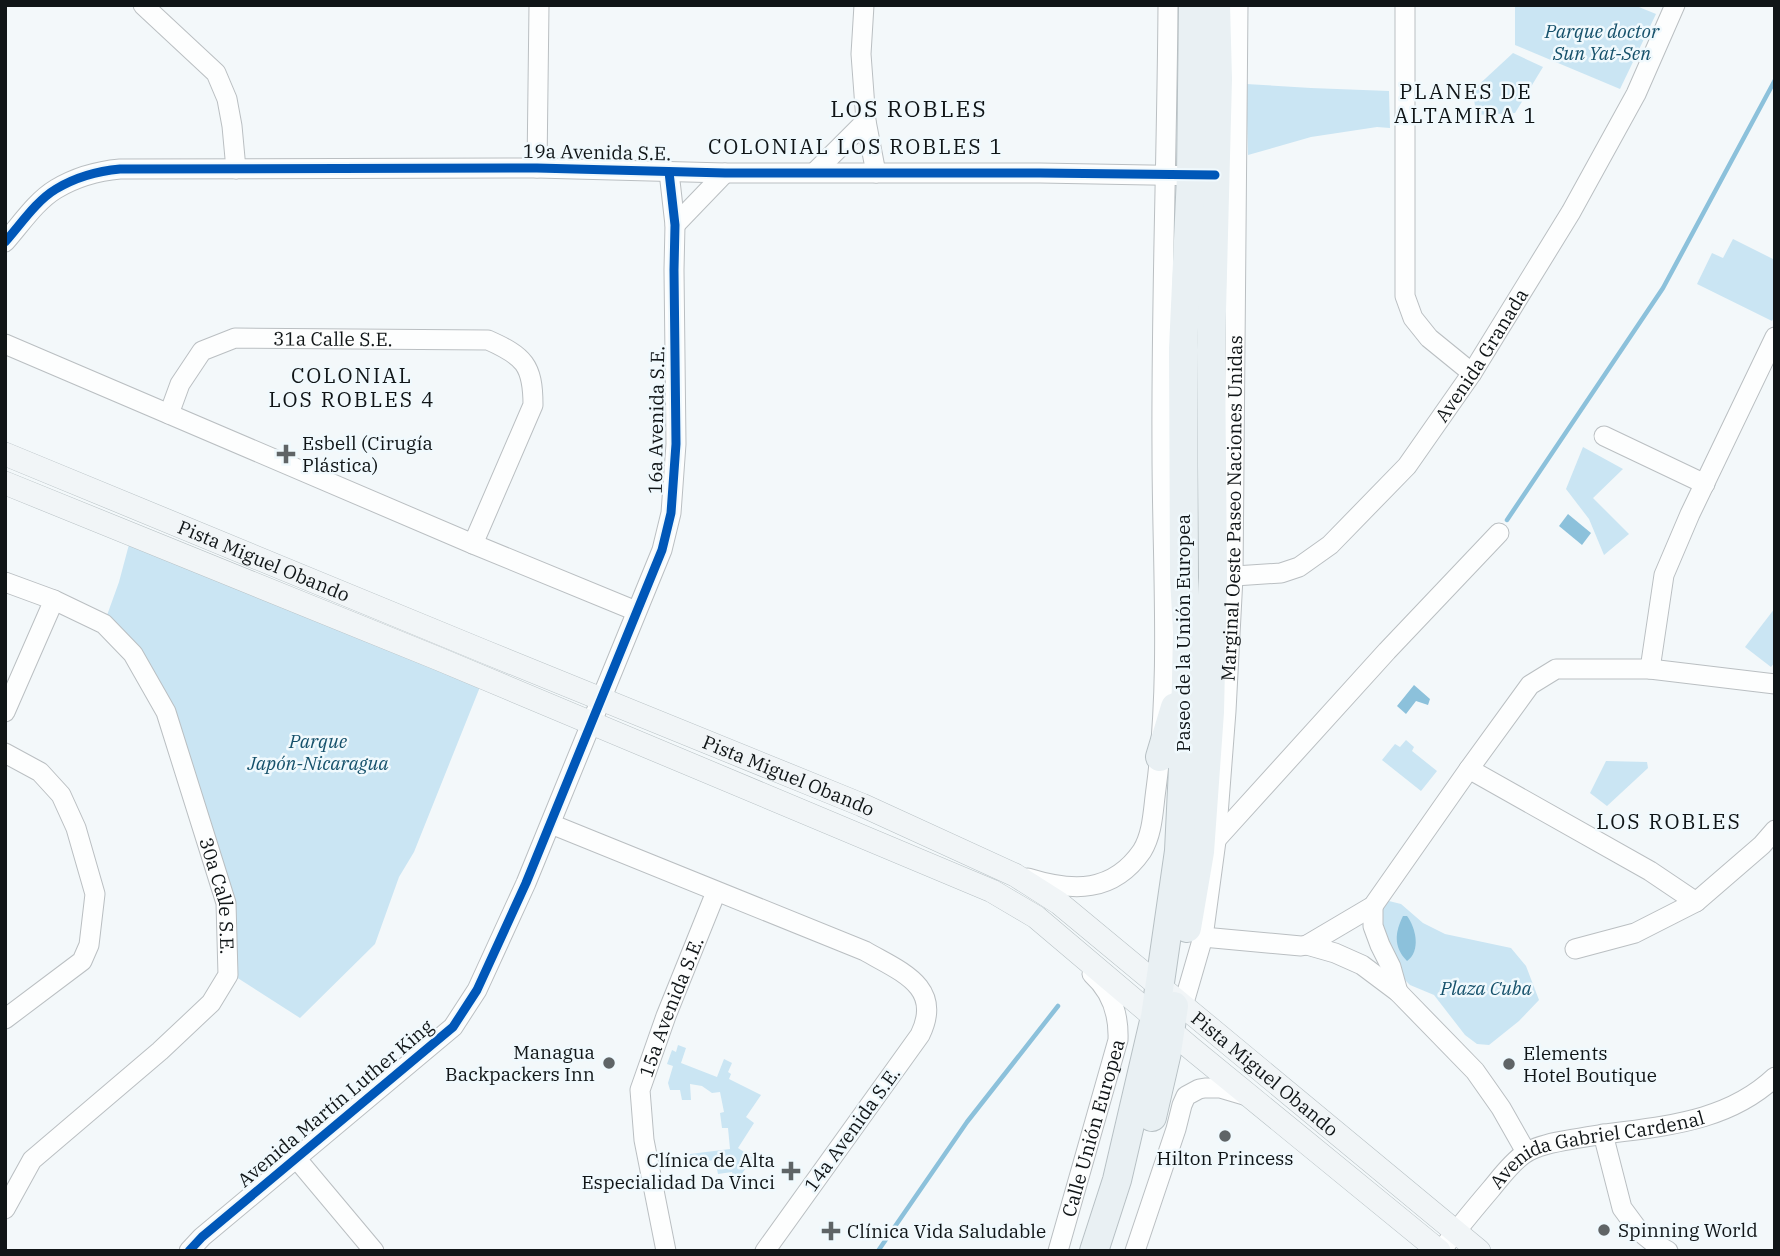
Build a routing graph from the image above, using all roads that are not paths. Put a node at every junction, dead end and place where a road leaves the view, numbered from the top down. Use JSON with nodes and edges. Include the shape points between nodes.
{"nodes":[{"id":1,"x":143,"y":5,"type":"edge"},
{"id":2,"x":539,"y":5,"type":"edge"},
{"id":3,"x":864,"y":5,"type":"edge"},
{"id":4,"x":1168,"y":5,"type":"edge"},
{"id":5,"x":1194,"y":5,"type":"edge"},
{"id":6,"x":1216,"y":5,"type":"edge"},
{"id":7,"x":1238,"y":5,"type":"edge"},
{"id":8,"x":1405,"y":5,"type":"edge"},
{"id":9,"x":1675,"y":5,"type":"edge"},
{"id":10,"x":866,"y":121,"type":"junction"},
{"id":11,"x":537,"y":167,"type":"junction"},
{"id":12,"x":236,"y":169,"type":"junction"},
{"id":13,"x":669,"y":172,"type":"junction"},
{"id":14,"x":815,"y":172,"type":"junction"},
{"id":15,"x":725,"y":173,"type":"junction"},
{"id":16,"x":876,"y":173,"type":"junction"},
{"id":17,"x":1191,"y":176,"type":"junction"},
{"id":18,"x":675,"y":225,"type":"junction"},
{"id":19,"x":5,"y":242,"type":"edge"},
{"id":20,"x":1775,"y":337,"type":"edge"},
{"id":21,"x":5,"y":344,"type":"edge"},
{"id":22,"x":1472,"y":373,"type":"junction"},
{"id":23,"x":169,"y":414,"type":"junction"},
{"id":24,"x":1604,"y":436,"type":"dead end"},
{"id":25,"x":5,"y":454,"type":"edge"},
{"id":26,"x":5,"y":483,"type":"edge"},
{"id":27,"x":1704,"y":484,"type":"junction"},
{"id":28,"x":1499,"y":533,"type":"dead end"},
{"id":29,"x":473,"y":544,"type":"junction"},
{"id":30,"x":1184,"y":577,"type":"junction"},
{"id":31,"x":1223,"y":577,"type":"junction"},
{"id":32,"x":5,"y":582,"type":"edge"},
{"id":33,"x":54,"y":600,"type":"junction"},
{"id":34,"x":636,"y":611,"type":"junction"},
{"id":35,"x":1186,"y":632,"type":"junction"},
{"id":36,"x":1650,"y":669,"type":"junction"},
{"id":37,"x":1775,"y":684,"type":"edge"},
{"id":38,"x":601,"y":699,"type":"junction"},
{"id":39,"x":5,"y":712,"type":"edge"},
{"id":40,"x":592,"y":724,"type":"junction"},
{"id":41,"x":5,"y":753,"type":"edge"},
{"id":42,"x":1160,"y":757,"type":"junction"},
{"id":43,"x":1469,"y":769,"type":"junction"},
{"id":44,"x":551,"y":824,"type":"junction"},
{"id":45,"x":1775,"y":830,"type":"edge"},
{"id":46,"x":1208,"y":846,"type":"junction"},
{"id":47,"x":1015,"y":875,"type":"junction"},
{"id":48,"x":992,"y":891,"type":"junction"},
{"id":49,"x":716,"y":892,"type":"junction"},
{"id":50,"x":1696,"y":902,"type":"junction"},
{"id":51,"x":1373,"y":906,"type":"junction"},
{"id":52,"x":1203,"y":937,"type":"junction"},
{"id":53,"x":1307,"y":945,"type":"junction"},
{"id":54,"x":1575,"y":949,"type":"dead end"},
{"id":55,"x":1398,"y":992,"type":"junction"},
{"id":56,"x":1169,"y":1009,"type":"junction"},
{"id":57,"x":5,"y":1019,"type":"edge"},
{"id":58,"x":1775,"y":1077,"type":"edge"},
{"id":59,"x":1251,"y":1098,"type":"junction"},
{"id":60,"x":1603,"y":1134,"type":"junction"},
{"id":61,"x":1526,"y":1152,"type":"junction"},
{"id":62,"x":296,"y":1158,"type":"junction"},
{"id":63,"x":5,"y":1209,"type":"edge"},
{"id":64,"x":1455,"y":1231,"type":"junction"},
{"id":65,"x":189,"y":1251,"type":"edge"},
{"id":66,"x":374,"y":1251,"type":"edge"},
{"id":67,"x":666,"y":1251,"type":"edge"},
{"id":68,"x":765,"y":1251,"type":"edge"},
{"id":69,"x":1058,"y":1251,"type":"edge"},
{"id":70,"x":1094,"y":1251,"type":"edge"},
{"id":71,"x":1115,"y":1251,"type":"edge"},
{"id":72,"x":1135,"y":1251,"type":"edge"},
{"id":73,"x":1440,"y":1251,"type":"edge"},
{"id":74,"x":1479,"y":1251,"type":"edge"},
{"id":75,"x":1668,"y":1251,"type":"edge"}],
"edges":[{"from":1,"to":12,"type":"street","via":[[216,73],[232,126]]},
{"from":2,"to":11,"type":"street"},
{"from":3,"to":10,"type":"street","via":[[861,54]]},
{"from":4,"to":17,"type":"street"},
{"from":5,"to":17,"type":"highway","name":"Paseo de la Unión Europea"},
{"from":6,"to":17,"type":"highway","name":"Paseo de la Unión Europea","via":[[1218,79]]},
{"from":7,"to":31,"type":"street","name":"Marginal Oeste Paseo Naciones Unidas"},
{"from":8,"to":22,"type":"street","via":[[1405,296],[1413,318],[1429,338]]},
{"from":9,"to":22,"type":"street","name":"Avenida Granada","via":[[1636,94],[1572,212]]},
{"from":10,"to":14,"type":"street"},
{"from":10,"to":16,"type":"street"},
{"from":11,"to":12,"type":"street","name":"19a Avenida S.E."},
{"from":11,"to":13,"type":"street","name":"19a Avenida S.E."},
{"from":12,"to":19,"type":"street","name":"19a Avenida S.E.","via":[[97,172],[55,189]]},
{"from":13,"to":15,"type":"street","name":"19a Avenida S.E."},
{"from":13,"to":18,"type":"street","name":"16a Avenida S.E."},
{"from":14,"to":15,"type":"street","name":"19a Avenida S.E."},
{"from":14,"to":16,"type":"street","name":"19a Avenida S.E."},
{"from":15,"to":18,"type":"street"},
{"from":16,"to":17,"type":"street","name":"19a Avenida S.E."},
{"from":17,"to":30,"type":"highway","name":"Paseo de la Unión Europea","via":[[1183,349]]},
{"from":17,"to":31,"type":"highway","name":"Paseo de la Unión Europea","via":[[1211,350]]},
{"from":17,"to":42,"type":"street","via":[[1162,449],[1165,671]]},
{"from":18,"to":34,"type":"street","name":"16a Avenida S.E.","via":[[676,443],[671,513],[662,550]]},
{"from":20,"to":27,"type":"street"},
{"from":21,"to":23,"type":"street"},
{"from":22,"to":31,"type":"street","name":"Avenida Granada","via":[[1407,466],[1330,545],[1299,567],[1281,573]]},
{"from":23,"to":29,"type":"street"},
{"from":23,"to":29,"type":"street","name":"31a Calle S.E.","via":[[180,384],[202,351],[235,338],[488,340],[528,367],[533,405]]},
{"from":24,"to":27,"type":"street"},
{"from":25,"to":38,"type":"main road","name":"Pista Miguel Obando"},
{"from":26,"to":40,"type":"main road","name":"Pista Miguel Obando"},
{"from":27,"to":36,"type":"street","via":[[1664,575]]},
{"from":28,"to":46,"type":"street"},
{"from":29,"to":34,"type":"street"},
{"from":30,"to":31,"type":"street","name":"Avenida Granada"},
{"from":30,"to":35,"type":"highway","name":"Paseo de la Unión Europea"},
{"from":31,"to":46,"type":"highway","name":"Paseo de la Unión Europea"},
{"from":32,"to":33,"type":"street","name":"30a Calle S.E."},
{"from":33,"to":39,"type":"street"},
{"from":33,"to":63,"type":"street","name":"30a Calle S.E.","via":[[104,624],[134,654],[166,712],[226,903],[228,975],[211,1003],[32,1160]]},
{"from":34,"to":38,"type":"street","name":"16a Avenida S.E."},
{"from":35,"to":42,"type":"highway","via":[[1177,700]]},
{"from":35,"to":56,"type":"highway","name":"Paseo de la Unión Europea"},
{"from":36,"to":37,"type":"street"},
{"from":36,"to":43,"type":"street","via":[[1556,669],[1530,685]]},
{"from":38,"to":40,"type":"street","name":"Avenida Martín Luther King"},
{"from":38,"to":47,"type":"main road","name":"Pista Miguel Obando","via":[[862,805]]},
{"from":40,"to":44,"type":"street","name":"Avenida Martín Luther King"},
{"from":40,"to":48,"type":"main road","name":"Pista Miguel Obando"},
{"from":41,"to":57,"type":"street","via":[[40,772],[61,795],[95,894],[89,946],[82,961]]},
{"from":42,"to":47,"type":"street","via":[[1151,830],[1142,850],[1118,875],[1078,887]]},
{"from":43,"to":50,"type":"street"},
{"from":43,"to":51,"type":"street"},
{"from":44,"to":49,"type":"street"},
{"from":44,"to":62,"type":"street","name":"Avenida Martín Luther King","via":[[477,990],[453,1027]]},
{"from":45,"to":50,"type":"street"},
{"from":46,"to":52,"type":"street"},
{"from":46,"to":56,"type":"highway","name":"Paseo de la Unión Europea"},
{"from":47,"to":56,"type":"main road","name":"Pista Miguel Obando","via":[[1059,903]]},
{"from":48,"to":56,"type":"main road","name":"Pista Miguel Obando"},
{"from":48,"to":69,"type":"street","name":"Calle Unión Europea","via":[[1101,982],[1117,1018],[1118,1040]]},
{"from":49,"to":67,"type":"street","name":"15a Avenida S.E.","via":[[640,1090],[644,1140]]},
{"from":49,"to":68,"type":"street","name":"14a Avenida S.E.","via":[[865,951],[910,978],[927,1003],[920,1035]]},
{"from":50,"to":54,"type":"street","via":[[1635,933]]},
{"from":51,"to":53,"type":"street"},
{"from":51,"to":55,"type":"street","via":[[1373,926]]},
{"from":52,"to":53,"type":"street"},
{"from":52,"to":56,"type":"street"},
{"from":53,"to":55,"type":"street","via":[[1362,965]]},
{"from":55,"to":61,"type":"street","via":[[1475,1071]]},
{"from":56,"to":59,"type":"main road","name":"Pista Miguel Obando"},
{"from":56,"to":64,"type":"main road","name":"Pista Miguel Obando"},
{"from":56,"to":70,"type":"highway","name":"Paseo de la Unión Europea"},
{"from":56,"to":71,"type":"highway","name":"Paseo de la Unión Europea","via":[[1145,1147]]},
{"from":58,"to":60,"type":"street","name":"Avenida Gabriel Cardenal","via":[[1736,1105],[1684,1123]]},
{"from":59,"to":72,"type":"street","via":[[1220,1088],[1199,1089],[1186,1096]]},
{"from":59,"to":73,"type":"main road","name":"Pista Miguel Obando"},
{"from":60,"to":61,"type":"street","name":"Avenida Gabriel Cardenal"},
{"from":60,"to":75,"type":"street","via":[[1622,1208],[1639,1231]]},
{"from":61,"to":64,"type":"street","name":"Avenida Gabriel Cardenal"},
{"from":62,"to":65,"type":"street","name":"Avenida Martín Luther King"},
{"from":62,"to":66,"type":"street"},
{"from":64,"to":73,"type":"street","name":"Avenida Gabriel Cardenal"},
{"from":64,"to":74,"type":"main road","name":"Pista Miguel Obando"}]}
